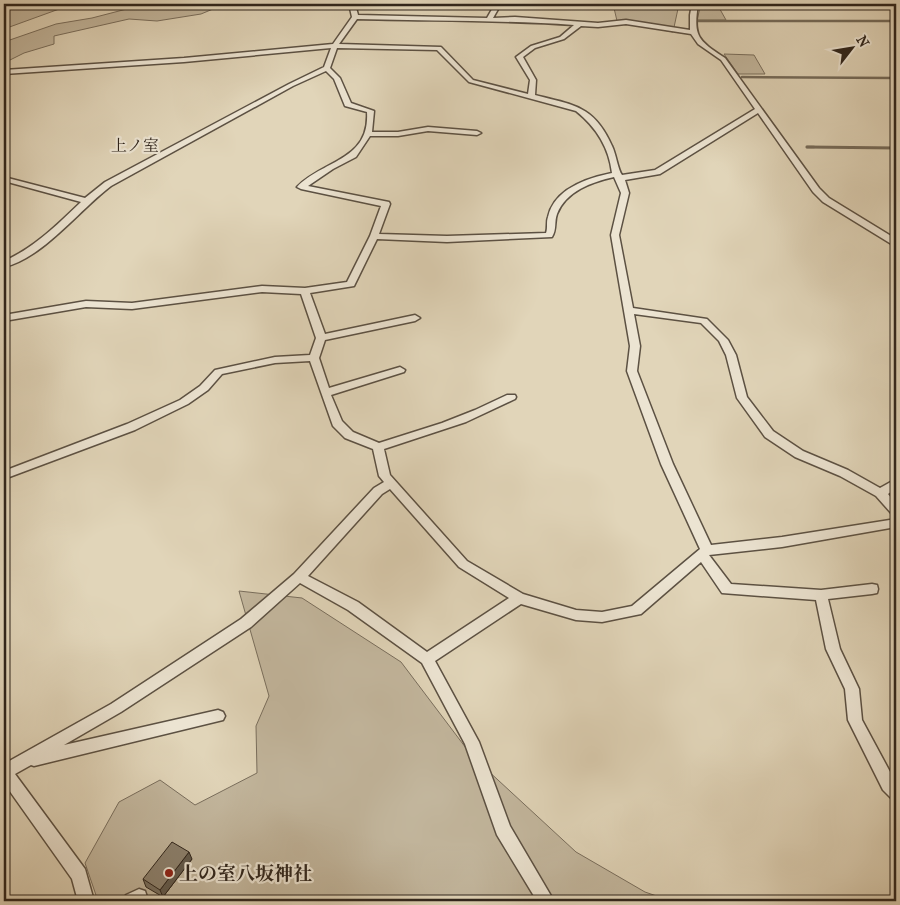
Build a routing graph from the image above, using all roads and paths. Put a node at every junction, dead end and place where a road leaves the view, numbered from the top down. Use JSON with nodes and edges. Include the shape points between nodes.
{"nodes":[{"id":1,"x":352,"y":4,"type":"edge"},
{"id":2,"x":498,"y":4,"type":"edge"},
{"id":3,"x":695,"y":4,"type":"edge"},
{"id":4,"x":355,"y":17,"type":"junction"},
{"id":5,"x":490,"y":20,"type":"junction"},
{"id":6,"x":578,"y":24,"type":"junction"},
{"id":7,"x":692,"y":32,"type":"junction"},
{"id":8,"x":336,"y":46,"type":"junction"},
{"id":9,"x":327,"y":68,"type":"junction"},
{"id":10,"x":4,"y":72,"type":"edge"},
{"id":11,"x":531,"y":96,"type":"junction"},
{"id":12,"x":759,"y":110,"type":"junction"},
{"id":13,"x":477,"y":133,"type":"dead end"},
{"id":14,"x":368,"y":134,"type":"junction"},
{"id":15,"x":618,"y":176,"type":"junction"},
{"id":16,"x":4,"y":179,"type":"edge"},
{"id":17,"x":87,"y":200,"type":"junction"},
{"id":18,"x":374,"y":236,"type":"junction"},
{"id":19,"x":896,"y":243,"type":"edge"},
{"id":20,"x":4,"y":264,"type":"edge"},
{"id":21,"x":305,"y":290,"type":"junction"},
{"id":22,"x":629,"y":310,"type":"junction"},
{"id":23,"x":4,"y":318,"type":"edge"},
{"id":24,"x":415,"y":318,"type":"dead end"},
{"id":25,"x":321,"y":338,"type":"junction"},
{"id":26,"x":314,"y":358,"type":"junction"},
{"id":27,"x":400,"y":370,"type":"dead end"},
{"id":28,"x":325,"y":393,"type":"junction"},
{"id":29,"x":510,"y":397,"type":"dead end"},
{"id":30,"x":378,"y":447,"type":"junction"},
{"id":31,"x":4,"y":475,"type":"edge"},
{"id":32,"x":392,"y":483,"type":"junction"},
{"id":33,"x":896,"y":483,"type":"edge"},
{"id":34,"x":880,"y":493,"type":"junction"},
{"id":35,"x":896,"y":511,"type":"edge"},
{"id":36,"x":896,"y":523,"type":"edge"},
{"id":37,"x":704,"y":552,"type":"junction"},
{"id":38,"x":299,"y":577,"type":"junction"},
{"id":39,"x":872,"y":589,"type":"dead end"},
{"id":40,"x":821,"y":595,"type":"junction"},
{"id":41,"x":519,"y":598,"type":"junction"},
{"id":42,"x":427,"y":659,"type":"junction"},
{"id":43,"x":218,"y":716,"type":"dead end"},
{"id":44,"x":22,"y":762,"type":"junction"},
{"id":45,"x":4,"y":772,"type":"edge"},
{"id":46,"x":896,"y":793,"type":"edge"},
{"id":47,"x":86,"y":901,"type":"edge"},
{"id":48,"x":546,"y":901,"type":"edge"}],
"edges":[{"from":1,"to":4,"type":"street"},
{"from":2,"to":5,"type":"street"},
{"from":3,"to":7,"type":"street"},
{"from":4,"to":5,"type":"street"},
{"from":4,"to":8,"type":"street"},
{"from":5,"to":6,"type":"street"},
{"from":6,"to":7,"type":"street","via":[[626,22]]},
{"from":6,"to":11,"type":"street","via":[[562,38],[533,47],[518,57],[534,78],[536,87]]},
{"from":7,"to":12,"type":"street","via":[[704,48],[724,58]]},
{"from":8,"to":9,"type":"street"},
{"from":8,"to":10,"type":"street"},
{"from":8,"to":11,"type":"street","via":[[439,48],[471,81]]},
{"from":9,"to":14,"type":"street","via":[[336,78],[348,104],[370,111],[372,121]]},
{"from":9,"to":17,"type":"street","via":[[108,184]]},
{"from":11,"to":15,"type":"street","via":[[579,108],[590,117],[604,136]]},
{"from":12,"to":15,"type":"street","via":[[657,172]]},
{"from":12,"to":19,"type":"street","via":[[826,200]]},
{"from":13,"to":14,"type":"street","via":[[428,129]]},
{"from":14,"to":18,"type":"street","via":[[354,154],[300,187],[386,204]]},
{"from":15,"to":18,"type":"street","via":[[586,182],[566,194],[552,217],[550,235],[447,239]]},
{"from":15,"to":22,"type":"street","via":[[625,193],[615,235]]},
{"from":16,"to":17,"type":"street"},
{"from":17,"to":20,"type":"street","via":[[49,238]]},
{"from":18,"to":21,"type":"street","via":[[351,284]]},
{"from":21,"to":23,"type":"street","via":[[262,289],[132,306],[86,304]]},
{"from":21,"to":25,"type":"street"},
{"from":22,"to":34,"type":"street","via":[[704,321],[731,355],[742,398],[769,434],[799,454]]},
{"from":22,"to":37,"type":"street","via":[[635,346],[632,371]]},
{"from":24,"to":25,"type":"street"},
{"from":25,"to":26,"type":"street"},
{"from":26,"to":28,"type":"street"},
{"from":26,"to":31,"type":"street","via":[[275,360],[219,372],[184,402],[69,452]]},
{"from":27,"to":28,"type":"street"},
{"from":28,"to":30,"type":"street","via":[[337,423],[349,435]]},
{"from":29,"to":30,"type":"street","via":[[482,413]]},
{"from":30,"to":32,"type":"street","via":[[385,476]]},
{"from":32,"to":38,"type":"street","via":[[378,491]]},
{"from":32,"to":41,"type":"street","via":[[463,564]]},
{"from":33,"to":34,"type":"street"},
{"from":34,"to":35,"type":"street"},
{"from":36,"to":37,"type":"street"},
{"from":37,"to":40,"type":"street","via":[[727,589]]},
{"from":37,"to":41,"type":"street","via":[[636,610],[602,617],[576,615]]},
{"from":38,"to":42,"type":"street","via":[[353,606]]},
{"from":38,"to":44,"type":"street","via":[[246,623],[116,708]]},
{"from":39,"to":40,"type":"street"},
{"from":40,"to":46,"type":"street","via":[[832,649],[852,689],[855,720],[888,785]]},
{"from":41,"to":42,"type":"street"},
{"from":42,"to":48,"type":"street","via":[[472,742],[503,830]]},
{"from":43,"to":44,"type":"street"},
{"from":44,"to":45,"type":"street"},
{"from":45,"to":47,"type":"street","via":[[79,875]]}]}
